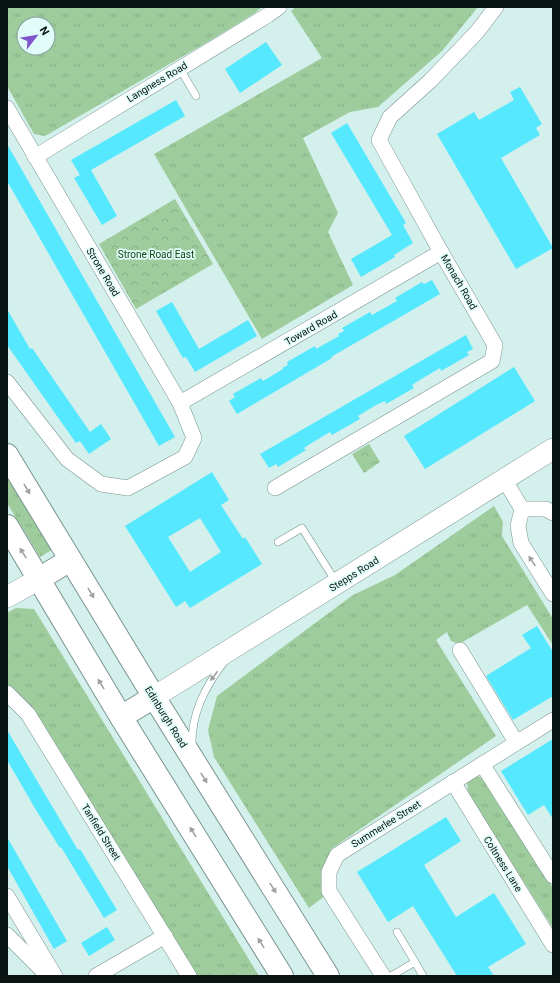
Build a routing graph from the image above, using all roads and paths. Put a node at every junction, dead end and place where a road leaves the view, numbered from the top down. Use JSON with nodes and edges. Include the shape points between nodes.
{"nodes":[{"id":1,"x":279,"y":7,"type":"edge"},
{"id":2,"x":496,"y":7,"type":"edge"},
{"id":3,"x":180,"y":69,"type":"junction"},
{"id":4,"x":196,"y":96,"type":"dead end"},
{"id":5,"x":7,"y":108,"type":"edge"},
{"id":6,"x":35,"y":158,"type":"junction"},
{"id":7,"x":442,"y":252,"type":"junction"},
{"id":8,"x":7,"y":382,"type":"edge"},
{"id":9,"x":180,"y":403,"type":"junction"},
{"id":10,"x":553,"y":449,"type":"edge"},
{"id":11,"x":7,"y":455,"type":"edge"},
{"id":12,"x":504,"y":479,"type":"junction"},
{"id":13,"x":275,"y":488,"type":"dead end"},
{"id":14,"x":522,"y":509,"type":"junction"},
{"id":15,"x":553,"y":513,"type":"edge"},
{"id":16,"x":7,"y":526,"type":"edge"},
{"id":17,"x":278,"y":542,"type":"dead end"},
{"id":18,"x":70,"y":560,"type":"junction"},
{"id":19,"x":40,"y":579,"type":"junction"},
{"id":20,"x":338,"y":584,"type":"junction"},
{"id":21,"x":553,"y":594,"type":"edge"},
{"id":22,"x":7,"y":597,"type":"edge"},
{"id":23,"x":238,"y":645,"type":"junction"},
{"id":24,"x":460,"y":650,"type":"dead end"},
{"id":25,"x":7,"y":693,"type":"edge"},
{"id":26,"x":154,"y":697,"type":"junction"},
{"id":27,"x":121,"y":717,"type":"junction"},
{"id":28,"x":553,"y":720,"type":"edge"},
{"id":29,"x":516,"y":742,"type":"junction"},
{"id":30,"x":192,"y":759,"type":"junction"},
{"id":31,"x":482,"y":764,"type":"junction"},
{"id":32,"x":453,"y":782,"type":"junction"},
{"id":33,"x":553,"y":876,"type":"edge"},
{"id":34,"x":7,"y":896,"type":"edge"},
{"id":35,"x":396,"y":932,"type":"dead end"},
{"id":36,"x":7,"y":935,"type":"edge"},
{"id":37,"x":165,"y":936,"type":"junction"},
{"id":38,"x":553,"y":945,"type":"edge"},
{"id":39,"x":415,"y":962,"type":"junction"},
{"id":40,"x":48,"y":976,"type":"edge"},
{"id":41,"x":55,"y":976,"type":"edge"},
{"id":42,"x":96,"y":976,"type":"edge"},
{"id":43,"x":189,"y":976,"type":"edge"},
{"id":44,"x":282,"y":976,"type":"edge"},
{"id":45,"x":328,"y":976,"type":"edge"},
{"id":46,"x":383,"y":976,"type":"edge"},
{"id":47,"x":391,"y":976,"type":"edge"},
{"id":48,"x":423,"y":976,"type":"edge"}],
"edges":[{"from":1,"to":3,"type":"street","name":"Langness Road"},
{"from":2,"to":7,"type":"street","name":"Monach Road","via":[[477,32],[390,118],[379,140]]},
{"from":3,"to":4,"type":"lane"},
{"from":3,"to":6,"type":"street","name":"Langness Road"},
{"from":5,"to":6,"type":"street","name":"Strone Road"},
{"from":6,"to":9,"type":"street","name":"Strone Road"},
{"from":7,"to":9,"type":"street","name":"Toward Road"},
{"from":7,"to":13,"type":"street","name":"Monach Road","via":[[495,344],[492,361]]},
{"from":8,"to":9,"type":"street","name":"Strone Road","via":[[67,459],[101,484],[128,488],[185,457],[194,438]]},
{"from":10,"to":12,"type":"main road","name":"Stepps Road"},
{"from":11,"to":18,"type":"main road","name":"Edinburgh Road","one_way":true},
{"from":12,"to":14,"type":"street"},
{"from":12,"to":20,"type":"main road","name":"Stepps Road"},
{"from":14,"to":15,"type":"street","via":[[546,509]]},
{"from":21,"to":14,"type":"street","one_way":true,"via":[[521,544],[518,526]]},
{"from":19,"to":16,"type":"main road","one_way":true},
{"from":17,"to":20,"type":"lane","via":[[302,528]]},
{"from":18,"to":19,"type":"main road"},
{"from":18,"to":26,"type":"main road","name":"Edinburgh Road","one_way":true},
{"from":19,"to":22,"type":"main road"},
{"from":27,"to":19,"type":"main road","one_way":true},
{"from":20,"to":23,"type":"main road","name":"Stepps Road"},
{"from":23,"to":26,"type":"main road","name":"Stepps Road"},
{"from":23,"to":30,"type":"lane","one_way":true,"via":[[209,682],[200,699],[194,721]]},
{"from":24,"to":29,"type":"street"},
{"from":25,"to":37,"type":"street","name":"Tanfield Street","via":[[28,714]]},
{"from":26,"to":27,"type":"main road"},
{"from":26,"to":30,"type":"main road","name":"Edinburgh Road"},
{"from":44,"to":27,"type":"main road","one_way":true},
{"from":28,"to":29,"type":"street","name":"Summerlee Street"},
{"from":29,"to":31,"type":"street","name":"Summerlee Street"},
{"from":30,"to":45,"type":"main road","name":"Edinburgh Road","one_way":true},
{"from":31,"to":32,"type":"street","name":"Summerlee Street"},
{"from":31,"to":33,"type":"street"},
{"from":32,"to":38,"type":"street","name":"Coltness Lane"},
{"from":32,"to":46,"type":"street","name":"Summerlee Street","via":[[337,855],[328,872],[329,891]]},
{"from":34,"to":41,"type":"street"},
{"from":35,"to":39,"type":"lane"},
{"from":36,"to":40,"type":"street"},
{"from":37,"to":42,"type":"street"},
{"from":37,"to":43,"type":"street","name":"Tanfield Street"},
{"from":39,"to":47,"type":"lane"},
{"from":39,"to":48,"type":"lane"}]}
